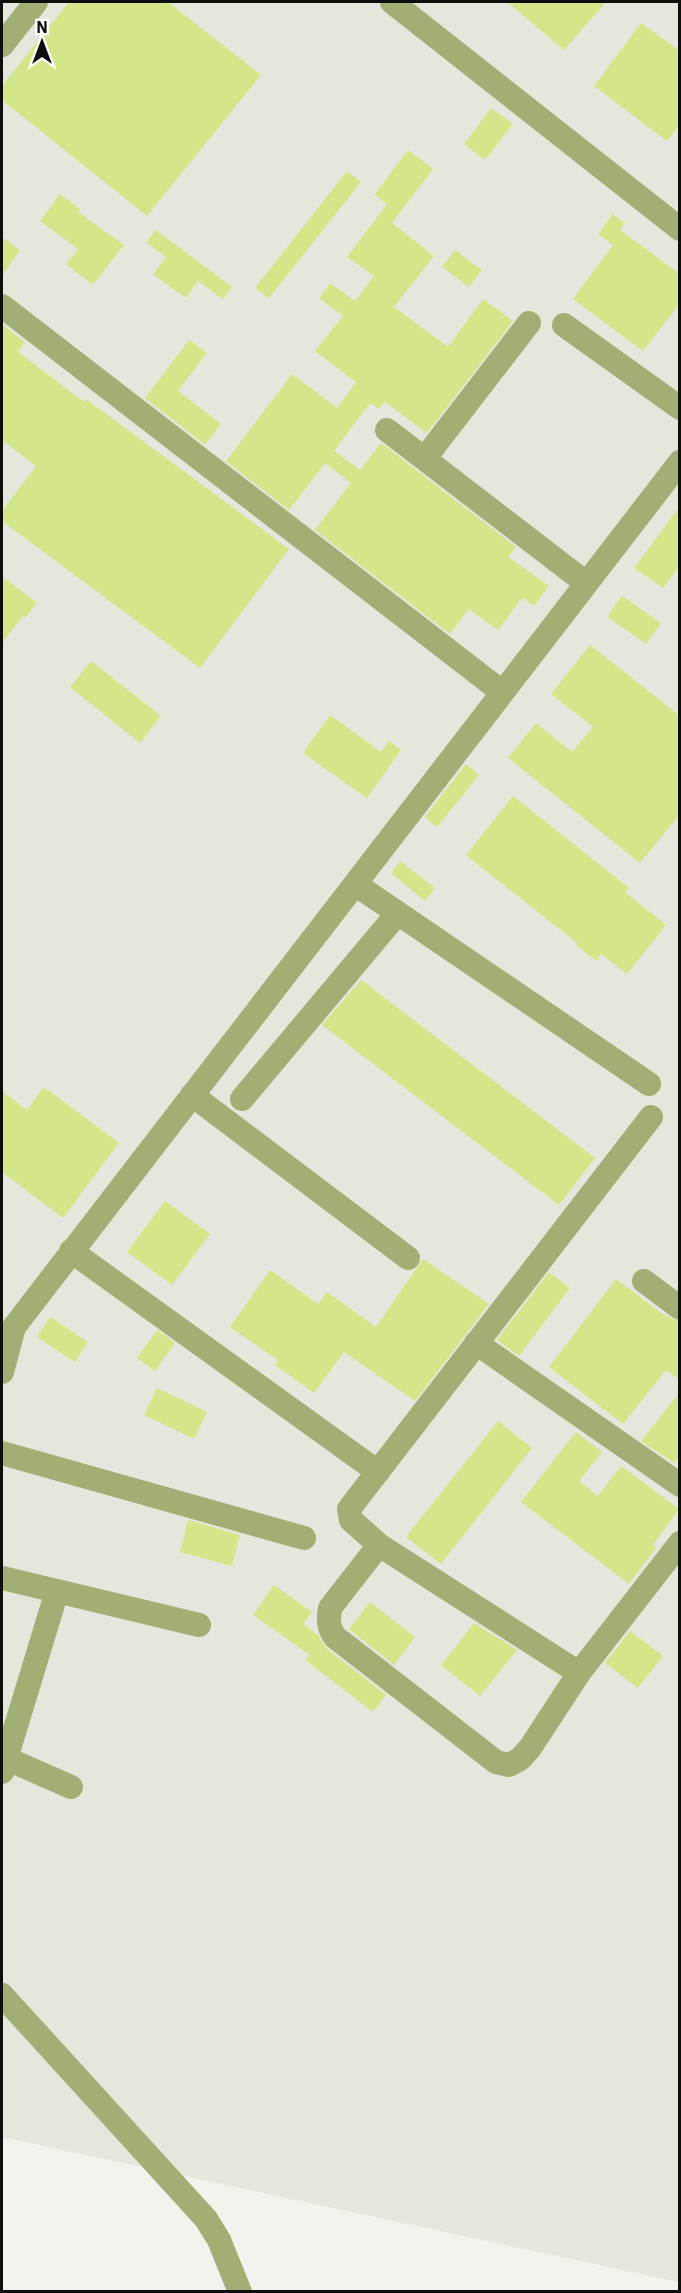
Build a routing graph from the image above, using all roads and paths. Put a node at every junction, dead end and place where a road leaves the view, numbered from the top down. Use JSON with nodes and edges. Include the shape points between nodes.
{"nodes":[{"id":1,"x":36,"y":2,"type":"edge"},
{"id":2,"x":392,"y":2,"type":"edge"},
{"id":3,"x":2,"y":45,"type":"edge"},
{"id":4,"x":680,"y":229,"type":"edge"},
{"id":5,"x":2,"y":306,"type":"edge"},
{"id":6,"x":529,"y":323,"type":"dead end"},
{"id":7,"x":564,"y":325,"type":"dead end"},
{"id":8,"x":680,"y":408,"type":"edge"},
{"id":9,"x":387,"y":430,"type":"dead end"},
{"id":10,"x":425,"y":458,"type":"junction"},
{"id":11,"x":680,"y":462,"type":"edge"},
{"id":12,"x":586,"y":583,"type":"junction"},
{"id":13,"x":502,"y":692,"type":"junction"},
{"id":14,"x":355,"y":884,"type":"junction"},
{"id":15,"x":397,"y":914,"type":"junction"},
{"id":16,"x":649,"y":1084,"type":"dead end"},
{"id":17,"x":192,"y":1095,"type":"junction"},
{"id":18,"x":242,"y":1099,"type":"dead end"},
{"id":19,"x":651,"y":1117,"type":"dead end"},
{"id":20,"x":71,"y":1251,"type":"junction"},
{"id":21,"x":408,"y":1258,"type":"dead end"},
{"id":22,"x":644,"y":1281,"type":"dead end"},
{"id":23,"x":680,"y":1308,"type":"edge"},
{"id":24,"x":476,"y":1343,"type":"junction"},
{"id":25,"x":2,"y":1372,"type":"edge"},
{"id":26,"x":2,"y":1454,"type":"edge"},
{"id":27,"x":378,"y":1472,"type":"junction"},
{"id":28,"x":680,"y":1485,"type":"edge"},
{"id":29,"x":304,"y":1538,"type":"dead end"},
{"id":30,"x":680,"y":1543,"type":"edge"},
{"id":31,"x":379,"y":1545,"type":"junction"},
{"id":32,"x":2,"y":1578,"type":"edge"},
{"id":33,"x":57,"y":1591,"type":"junction"},
{"id":34,"x":199,"y":1625,"type":"dead end"},
{"id":35,"x":579,"y":1673,"type":"junction"},
{"id":36,"x":3,"y":1765,"type":"edge"},
{"id":37,"x":71,"y":1787,"type":"dead end"},
{"id":38,"x":2,"y":1995,"type":"edge"},
{"id":39,"x":240,"y":2292,"type":"edge"}],
"edges":[{"from":1,"to":3,"type":"street"},
{"from":2,"to":4,"type":"street"},
{"from":5,"to":13,"type":"street"},
{"from":6,"to":10,"type":"street"},
{"from":7,"to":8,"type":"street"},
{"from":9,"to":10,"type":"street"},
{"from":10,"to":12,"type":"street"},
{"from":11,"to":12,"type":"street"},
{"from":12,"to":13,"type":"street"},
{"from":13,"to":14,"type":"street"},
{"from":14,"to":15,"type":"street"},
{"from":14,"to":17,"type":"street"},
{"from":15,"to":16,"type":"street"},
{"from":15,"to":18,"type":"street"},
{"from":17,"to":20,"type":"street"},
{"from":17,"to":21,"type":"street"},
{"from":19,"to":24,"type":"street"},
{"from":20,"to":25,"type":"street","via":[[14,1327]]},
{"from":20,"to":27,"type":"street"},
{"from":22,"to":23,"type":"street"},
{"from":24,"to":27,"type":"street"},
{"from":24,"to":28,"type":"street"},
{"from":26,"to":29,"type":"street"},
{"from":27,"to":31,"type":"street","via":[[349,1509],[351,1520]]},
{"from":30,"to":35,"type":"street"},
{"from":31,"to":35,"type":"street"},
{"from":31,"to":35,"type":"street","via":[[330,1608],[330,1630],[496,1762],[509,1765],[520,1759]]},
{"from":32,"to":33,"type":"street"},
{"from":33,"to":34,"type":"street"},
{"from":33,"to":36,"type":"street"},
{"from":36,"to":37,"type":"street"},
{"from":38,"to":39,"type":"street","via":[[206,2219]]}]}
